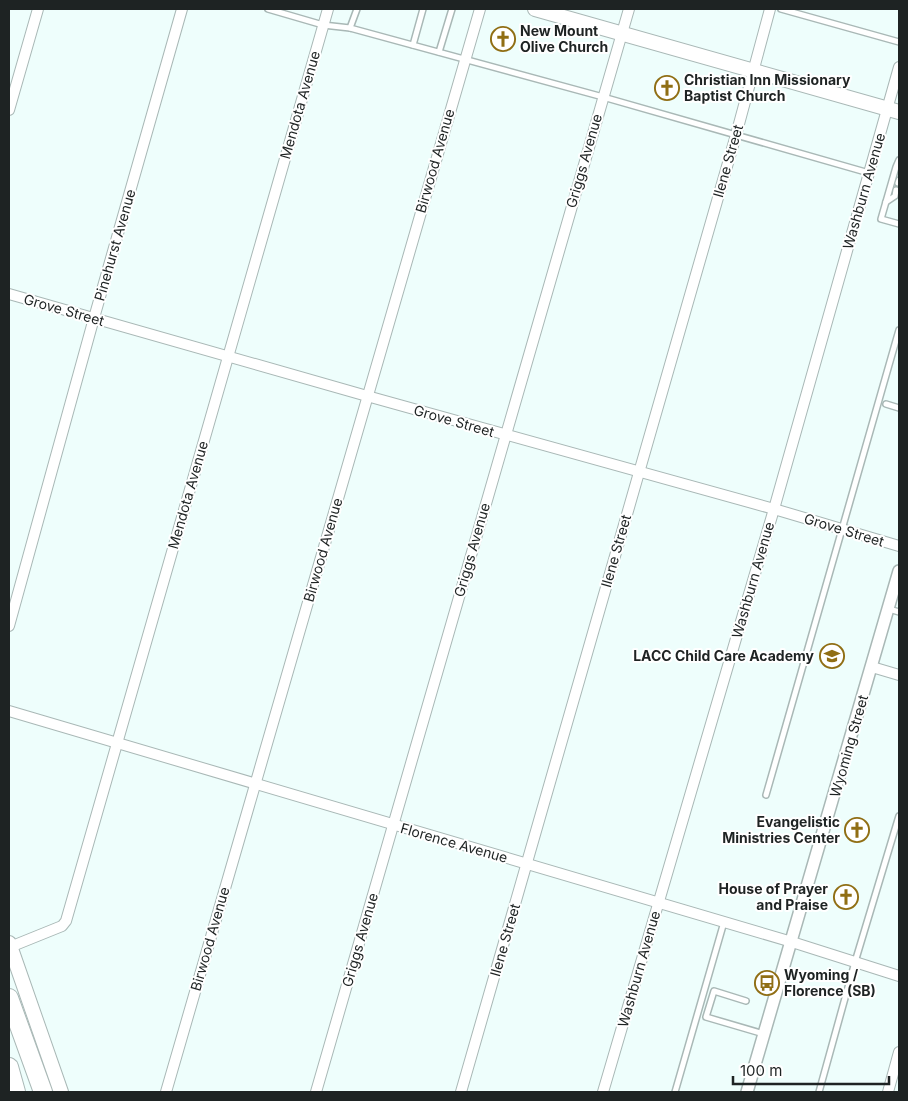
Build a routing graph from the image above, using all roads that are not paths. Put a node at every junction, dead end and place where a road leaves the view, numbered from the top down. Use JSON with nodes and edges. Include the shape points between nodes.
{"nodes":[{"id":1,"x":38,"y":9,"type":"edge"},
{"id":2,"x":182,"y":9,"type":"edge"},
{"id":3,"x":268,"y":9,"type":"edge"},
{"id":4,"x":328,"y":9,"type":"edge"},
{"id":5,"x":357,"y":9,"type":"edge"},
{"id":6,"x":423,"y":9,"type":"edge"},
{"id":7,"x":452,"y":9,"type":"edge"},
{"id":8,"x":480,"y":9,"type":"edge"},
{"id":9,"x":535,"y":9,"type":"edge"},
{"id":10,"x":629,"y":9,"type":"edge"},
{"id":11,"x":770,"y":9,"type":"edge"},
{"id":12,"x":781,"y":9,"type":"edge"},
{"id":13,"x":324,"y":25,"type":"junction"},
{"id":14,"x":350,"y":28,"type":"junction"},
{"id":15,"x":621,"y":33,"type":"junction"},
{"id":16,"x":899,"y":42,"type":"edge"},
{"id":17,"x":414,"y":46,"type":"junction"},
{"id":18,"x":439,"y":52,"type":"junction"},
{"id":19,"x":465,"y":60,"type":"junction"},
{"id":20,"x":899,"y":67,"type":"edge"},
{"id":21,"x":754,"y":70,"type":"junction"},
{"id":22,"x":603,"y":97,"type":"junction"},
{"id":23,"x":9,"y":110,"type":"edge"},
{"id":24,"x":893,"y":110,"type":"edge"},
{"id":25,"x":736,"y":135,"type":"junction"},
{"id":26,"x":899,"y":160,"type":"edge"},
{"id":27,"x":869,"y":173,"type":"junction"},
{"id":28,"x":896,"y":190,"type":"dead end"},
{"id":29,"x":886,"y":202,"type":"junction"},
{"id":30,"x":899,"y":224,"type":"edge"},
{"id":31,"x":9,"y":294,"type":"edge"},
{"id":32,"x":94,"y":318,"type":"junction"},
{"id":33,"x":899,"y":330,"type":"edge"},
{"id":34,"x":227,"y":356,"type":"junction"},
{"id":35,"x":367,"y":396,"type":"junction"},
{"id":36,"x":886,"y":404,"type":"dead end"},
{"id":37,"x":899,"y":408,"type":"edge"},
{"id":38,"x":505,"y":435,"type":"junction"},
{"id":39,"x":638,"y":471,"type":"junction"},
{"id":40,"x":774,"y":509,"type":"junction"},
{"id":41,"x":841,"y":529,"type":"junction"},
{"id":42,"x":899,"y":546,"type":"edge"},
{"id":43,"x":899,"y":572,"type":"edge"},
{"id":44,"x":894,"y":610,"type":"edge"},
{"id":45,"x":9,"y":626,"type":"edge"},
{"id":46,"x":872,"y":667,"type":"junction"},
{"id":47,"x":899,"y":675,"type":"edge"},
{"id":48,"x":9,"y":711,"type":"edge"},
{"id":49,"x":116,"y":744,"type":"junction"},
{"id":50,"x":255,"y":785,"type":"junction"},
{"id":51,"x":766,"y":795,"type":"dead end"},
{"id":52,"x":899,"y":816,"type":"edge"},
{"id":53,"x":393,"y":826,"type":"junction"},
{"id":54,"x":527,"y":864,"type":"junction"},
{"id":55,"x":658,"y":903,"type":"junction"},
{"id":56,"x":724,"y":922,"type":"junction"},
{"id":57,"x":792,"y":942,"type":"junction"},
{"id":58,"x":9,"y":945,"type":"edge"},
{"id":59,"x":855,"y":962,"type":"junction"},
{"id":60,"x":899,"y":976,"type":"edge"},
{"id":61,"x":9,"y":998,"type":"edge"},
{"id":62,"x":746,"y":1001,"type":"dead end"},
{"id":63,"x":764,"y":1034,"type":"junction"},
{"id":64,"x":899,"y":1052,"type":"edge"},
{"id":65,"x":9,"y":1067,"type":"edge"},
{"id":66,"x":16,"y":1092,"type":"edge"},
{"id":67,"x":43,"y":1092,"type":"edge"},
{"id":68,"x":61,"y":1092,"type":"edge"},
{"id":69,"x":166,"y":1092,"type":"edge"},
{"id":70,"x":316,"y":1092,"type":"edge"},
{"id":71,"x":461,"y":1092,"type":"edge"},
{"id":72,"x":603,"y":1092,"type":"edge"},
{"id":73,"x":675,"y":1092,"type":"edge"},
{"id":74,"x":747,"y":1092,"type":"edge"},
{"id":75,"x":819,"y":1092,"type":"edge"},
{"id":76,"x":888,"y":1092,"type":"edge"}],
"edges":[{"from":1,"to":23,"type":"street"},
{"from":2,"to":32,"type":"street","name":"Pinehurst Avenue"},
{"from":3,"to":13,"type":"lane"},
{"from":4,"to":13,"type":"street","name":"Mendota Avenue"},
{"from":5,"to":14,"type":"lane"},
{"from":6,"to":17,"type":"lane"},
{"from":7,"to":18,"type":"lane"},
{"from":8,"to":19,"type":"street","name":"Birwood Avenue"},
{"from":9,"to":15,"type":"main road"},
{"from":10,"to":15,"type":"street","name":"Griggs Avenue"},
{"from":11,"to":21,"type":"street","name":"Ilene Street"},
{"from":12,"to":16,"type":"lane"},
{"from":13,"to":14,"type":"lane"},
{"from":13,"to":34,"type":"street","name":"Mendota Avenue"},
{"from":14,"to":17,"type":"lane"},
{"from":15,"to":21,"type":"main road"},
{"from":15,"to":22,"type":"street","name":"Griggs Avenue"},
{"from":17,"to":18,"type":"lane"},
{"from":18,"to":19,"type":"lane"},
{"from":19,"to":22,"type":"lane"},
{"from":19,"to":35,"type":"street","name":"Birwood Avenue"},
{"from":20,"to":24,"type":"street","name":"Washburn Avenue"},
{"from":21,"to":24,"type":"main road"},
{"from":21,"to":25,"type":"street","name":"Ilene Street"},
{"from":22,"to":25,"type":"lane"},
{"from":22,"to":38,"type":"street","name":"Griggs Avenue"},
{"from":24,"to":27,"type":"street","name":"Washburn Avenue"},
{"from":25,"to":27,"type":"lane"},
{"from":25,"to":39,"type":"street","name":"Ilene Street"},
{"from":26,"to":29,"type":"lane"},
{"from":27,"to":40,"type":"street","name":"Washburn Avenue"},
{"from":28,"to":29,"type":"lane","via":[[895,196]]},
{"from":29,"to":30,"type":"lane","via":[[881,219]]},
{"from":31,"to":32,"type":"street","name":"Grove Street"},
{"from":32,"to":34,"type":"street","name":"Grove Street"},
{"from":32,"to":45,"type":"street","name":"Pinehurst Avenue"},
{"from":33,"to":41,"type":"lane"},
{"from":34,"to":35,"type":"street","name":"Grove Street"},
{"from":34,"to":49,"type":"street","name":"Mendota Avenue"},
{"from":35,"to":38,"type":"street","name":"Grove Street"},
{"from":35,"to":50,"type":"street","name":"Birwood Avenue"},
{"from":36,"to":37,"type":"lane"},
{"from":38,"to":39,"type":"street","name":"Grove Street"},
{"from":38,"to":53,"type":"street","name":"Griggs Avenue"},
{"from":39,"to":40,"type":"street","name":"Grove Street"},
{"from":39,"to":54,"type":"street","name":"Ilene Street"},
{"from":40,"to":41,"type":"street","name":"Grove Street"},
{"from":40,"to":55,"type":"street","name":"Washburn Avenue"},
{"from":41,"to":42,"type":"street","name":"Grove Street"},
{"from":41,"to":51,"type":"lane"},
{"from":43,"to":44,"type":"street","name":"Wyoming Street"},
{"from":44,"to":46,"type":"street","name":"Wyoming Street"},
{"from":46,"to":47,"type":"street"},
{"from":46,"to":57,"type":"street","name":"Wyoming Street"},
{"from":48,"to":49,"type":"street","name":"Florence Avenue"},
{"from":49,"to":50,"type":"street","name":"Florence Avenue"},
{"from":49,"to":58,"type":"street","name":"Mendota Avenue","via":[[65,924]]},
{"from":50,"to":53,"type":"street","name":"Florence Avenue"},
{"from":50,"to":69,"type":"street","name":"Birwood Avenue"},
{"from":52,"to":59,"type":"lane"},
{"from":53,"to":54,"type":"street","name":"Florence Avenue"},
{"from":53,"to":70,"type":"street","name":"Griggs Avenue"},
{"from":54,"to":55,"type":"street","name":"Florence Avenue"},
{"from":54,"to":71,"type":"street","name":"Ilene Street"},
{"from":55,"to":56,"type":"street","name":"Florence Avenue"},
{"from":55,"to":72,"type":"street","name":"Washburn Avenue"},
{"from":56,"to":57,"type":"street","name":"Florence Avenue"},
{"from":56,"to":73,"type":"lane"},
{"from":57,"to":59,"type":"street","name":"Florence Avenue"},
{"from":57,"to":63,"type":"street","name":"Wyoming Street"},
{"from":58,"to":68,"type":"main road"},
{"from":59,"to":60,"type":"street","name":"Florence Avenue"},
{"from":59,"to":75,"type":"lane"},
{"from":61,"to":67,"type":"highway"},
{"from":62,"to":63,"type":"lane","via":[[714,991],[706,1017]]},
{"from":63,"to":74,"type":"street","name":"Wyoming Street"},
{"from":64,"to":76,"type":"street"},
{"from":65,"to":66,"type":"highway"}]}
